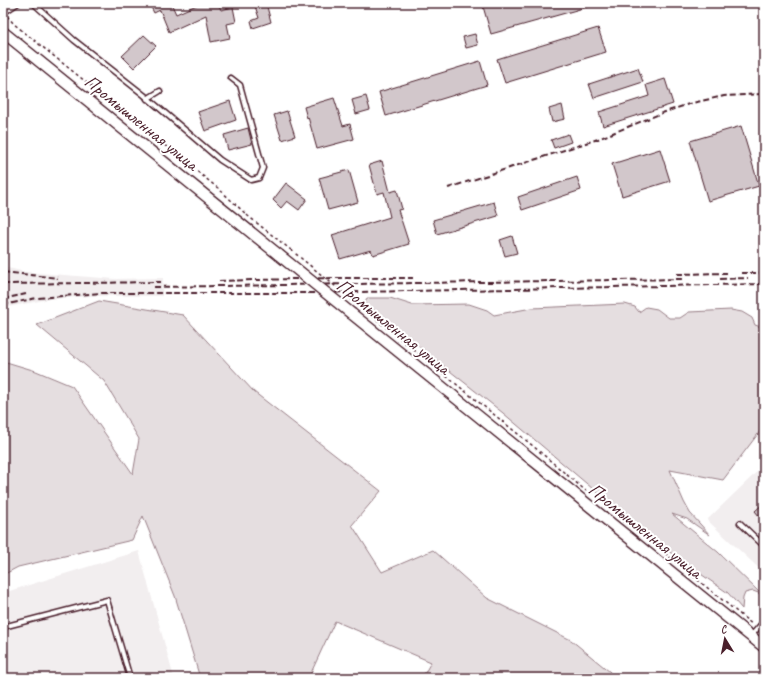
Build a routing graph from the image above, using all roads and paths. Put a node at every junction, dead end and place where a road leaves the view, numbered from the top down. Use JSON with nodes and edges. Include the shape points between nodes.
{"nodes":[{"id":1,"x":18,"y":3,"type":"edge"},
{"id":2,"x":33,"y":3,"type":"edge"},
{"id":3,"x":3,"y":12,"type":"edge"},
{"id":4,"x":3,"y":32,"type":"edge"},
{"id":5,"x":231,"y":78,"type":"dead end"},
{"id":6,"x":160,"y":91,"type":"dead end"},
{"id":7,"x":147,"y":98,"type":"junction"},
{"id":8,"x":587,"y":492,"type":"dead end"},
{"id":9,"x":618,"y":517,"type":"dead end"},
{"id":10,"x":740,"y":523,"type":"dead end"},
{"id":11,"x":764,"y":546,"type":"edge"},
{"id":12,"x":764,"y":621,"type":"edge"},
{"id":13,"x":3,"y":627,"type":"edge"},
{"id":14,"x":758,"y":628,"type":"junction"},
{"id":15,"x":751,"y":636,"type":"junction"},
{"id":16,"x":764,"y":647,"type":"edge"},
{"id":17,"x":130,"y":678,"type":"edge"}],
"edges":[{"from":1,"to":3,"type":"lane"},
{"from":2,"to":7,"type":"lane","via":[[74,40]]},
{"from":3,"to":8,"type":"path","bridge":true,"via":[[14,24]]},
{"from":4,"to":15,"type":"street","name":"Промышленная улица","bridge":true},
{"from":5,"to":7,"type":"lane","via":[[240,85],[263,168],[259,178],[251,180],[220,160]]},
{"from":6,"to":7,"type":"lane"},
{"from":9,"to":14,"type":"path"},
{"from":10,"to":11,"type":"lane"},
{"from":12,"to":14,"type":"lane"},
{"from":13,"to":17,"type":"lane","via":[[107,600]]},
{"from":14,"to":15,"type":"lane"},
{"from":15,"to":16,"type":"street","name":"Промышленная улица"}]}
